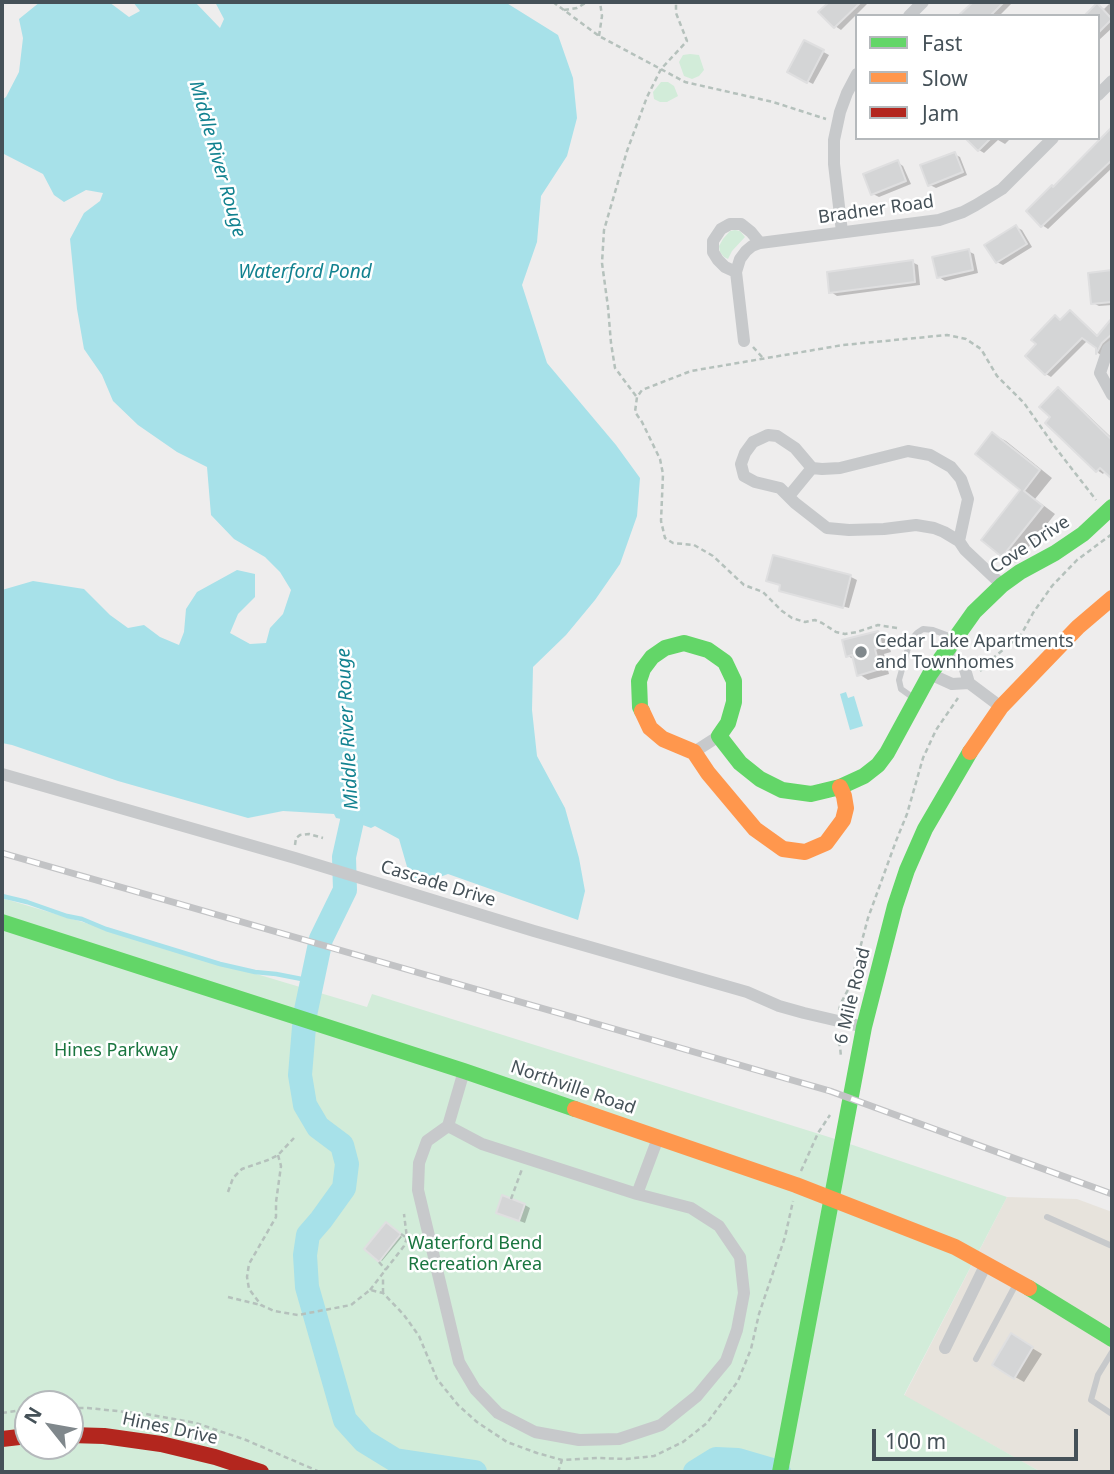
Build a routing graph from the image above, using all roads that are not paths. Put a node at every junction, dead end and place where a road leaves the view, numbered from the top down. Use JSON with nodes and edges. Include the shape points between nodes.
{"nodes":[{"id":1,"x":855,"y":78,"type":"edge"},
{"id":2,"x":1052,"y":140,"type":"edge"},
{"id":3,"x":842,"y":232,"type":"junction"},
{"id":4,"x":760,"y":243,"type":"junction"},
{"id":5,"x":736,"y":272,"type":"junction"},
{"id":6,"x":744,"y":341,"type":"dead end"},
{"id":7,"x":1112,"y":346,"type":"edge"},
{"id":8,"x":1112,"y":395,"type":"edge"},
{"id":9,"x":812,"y":468,"type":"junction"},
{"id":10,"x":789,"y":496,"type":"junction"},
{"id":11,"x":1106,"y":506,"type":"edge"},
{"id":12,"x":959,"y":541,"type":"junction"},
{"id":13,"x":1002,"y":585,"type":"junction"},
{"id":14,"x":1112,"y":598,"type":"edge"},
{"id":15,"x":950,"y":644,"type":"junction"},
{"id":16,"x":930,"y":674,"type":"junction"},
{"id":17,"x":969,"y":683,"type":"junction"},
{"id":18,"x":916,"y":700,"type":"junction"},
{"id":19,"x":1001,"y":707,"type":"junction"},
{"id":20,"x":719,"y":736,"type":"junction"},
{"id":21,"x":694,"y":752,"type":"junction"},
{"id":22,"x":2,"y":774,"type":"edge"},
{"id":23,"x":840,"y":787,"type":"junction"},
{"id":24,"x":2,"y":922,"type":"edge"},
{"id":25,"x":864,"y":1027,"type":"junction"},
{"id":26,"x":464,"y":1071,"type":"junction"},
{"id":27,"x":448,"y":1126,"type":"junction"},
{"id":28,"x":658,"y":1138,"type":"junction"},
{"id":29,"x":637,"y":1194,"type":"junction"},
{"id":30,"x":831,"y":1198,"type":"junction"},
{"id":31,"x":1047,"y":1217,"type":"dead end"},
{"id":32,"x":1112,"y":1246,"type":"edge"},
{"id":33,"x":986,"y":1264,"type":"junction"},
{"id":34,"x":1017,"y":1282,"type":"junction"},
{"id":35,"x":1112,"y":1339,"type":"edge"},
{"id":36,"x":945,"y":1348,"type":"dead end"},
{"id":37,"x":1112,"y":1352,"type":"edge"},
{"id":38,"x":976,"y":1359,"type":"dead end"},
{"id":39,"x":1112,"y":1414,"type":"edge"},
{"id":40,"x":84,"y":1435,"type":"edge"},
{"id":41,"x":261,"y":1472,"type":"edge"},
{"id":42,"x":780,"y":1472,"type":"edge"}],
"edges":[{"from":1,"to":3,"type":"street","via":[[834,139]]},
{"from":2,"to":3,"type":"street","name":"Bradner Road","via":[[1002,188],[963,212],[939,220]]},
{"from":3,"to":4,"type":"street","name":"Bradner Road"},
{"from":4,"to":5,"type":"street","via":[[746,251]]},
{"from":4,"to":5,"type":"street","via":[[741,224],[721,229],[713,241],[713,252]]},
{"from":5,"to":6,"type":"street"},
{"from":7,"to":8,"type":"street","via":[[1100,373]]},
{"from":9,"to":10,"type":"street"},
{"from":9,"to":10,"type":"street","via":[[777,436],[753,442],[741,464],[744,475]]},
{"from":9,"to":12,"type":"street","via":[[840,468],[908,451],[930,455],[951,467],[968,499]]},
{"from":10,"to":12,"type":"street","via":[[827,528],[916,525]]},
{"from":11,"to":13,"type":"street","name":"Cove Drive","via":[[1083,534]]},
{"from":12,"to":13,"type":"street"},
{"from":13,"to":15,"type":"street","name":"Cove Drive","via":[[974,611]]},
{"from":14,"to":19,"type":"street","name":"6 Mile Road","via":[[1078,626]]},
{"from":15,"to":16,"type":"street","name":"Cove Drive"},
{"from":15,"to":17,"type":"street"},
{"from":15,"to":18,"type":"lane","via":[[933,630],[923,629],[910,641],[899,680],[901,689]]},
{"from":16,"to":17,"type":"street","via":[[952,684]]},
{"from":16,"to":18,"type":"street","name":"Cove Drive"},
{"from":17,"to":19,"type":"street"},
{"from":18,"to":23,"type":"street","name":"Cove Drive","via":[[878,765]]},
{"from":19,"to":25,"type":"street","name":"6 Mile Road","via":[[947,789],[907,870]]},
{"from":20,"to":21,"type":"street"},
{"from":20,"to":21,"type":"street","via":[[734,702],[734,681],[725,663],[708,650],[684,643],[665,648],[643,669],[640,706],[656,734]]},
{"from":20,"to":23,"type":"street","name":"Cove Drive","via":[[740,764],[782,790],[811,793]]},
{"from":21,"to":23,"type":"street","via":[[754,829],[783,849],[805,852],[826,843],[846,808]]},
{"from":22,"to":25,"type":"street","name":"Cascade Drive","via":[[747,992],[779,1006]]},
{"from":24,"to":26,"type":"street","name":"Northville Road"},
{"from":25,"to":30,"type":"street","name":"6 Mile Road"},
{"from":26,"to":27,"type":"street"},
{"from":26,"to":28,"type":"street","name":"Northville Road"},
{"from":27,"to":29,"type":"street","via":[[482,1144]]},
{"from":27,"to":29,"type":"street","via":[[427,1141],[419,1163],[418,1190],[459,1362],[475,1389],[498,1413],[535,1432],[579,1440],[619,1439],[661,1425],[697,1396],[726,1362],[744,1293],[740,1256],[719,1226],[691,1208]]},
{"from":28,"to":29,"type":"street"},
{"from":28,"to":30,"type":"street","name":"Northville Road"},
{"from":30,"to":33,"type":"street","name":"Northville Road"},
{"from":30,"to":42,"type":"street","name":"6 Mile Road"},
{"from":31,"to":32,"type":"lane"},
{"from":33,"to":34,"type":"street","name":"Northville Road"},
{"from":33,"to":36,"type":"street"},
{"from":34,"to":35,"type":"street","name":"Northville Road"},
{"from":34,"to":38,"type":"lane"},
{"from":37,"to":39,"type":"lane","via":[[1098,1375],[1091,1400]]},
{"from":40,"to":41,"type":"street","name":"Hines Drive","via":[[161,1444]]}]}
